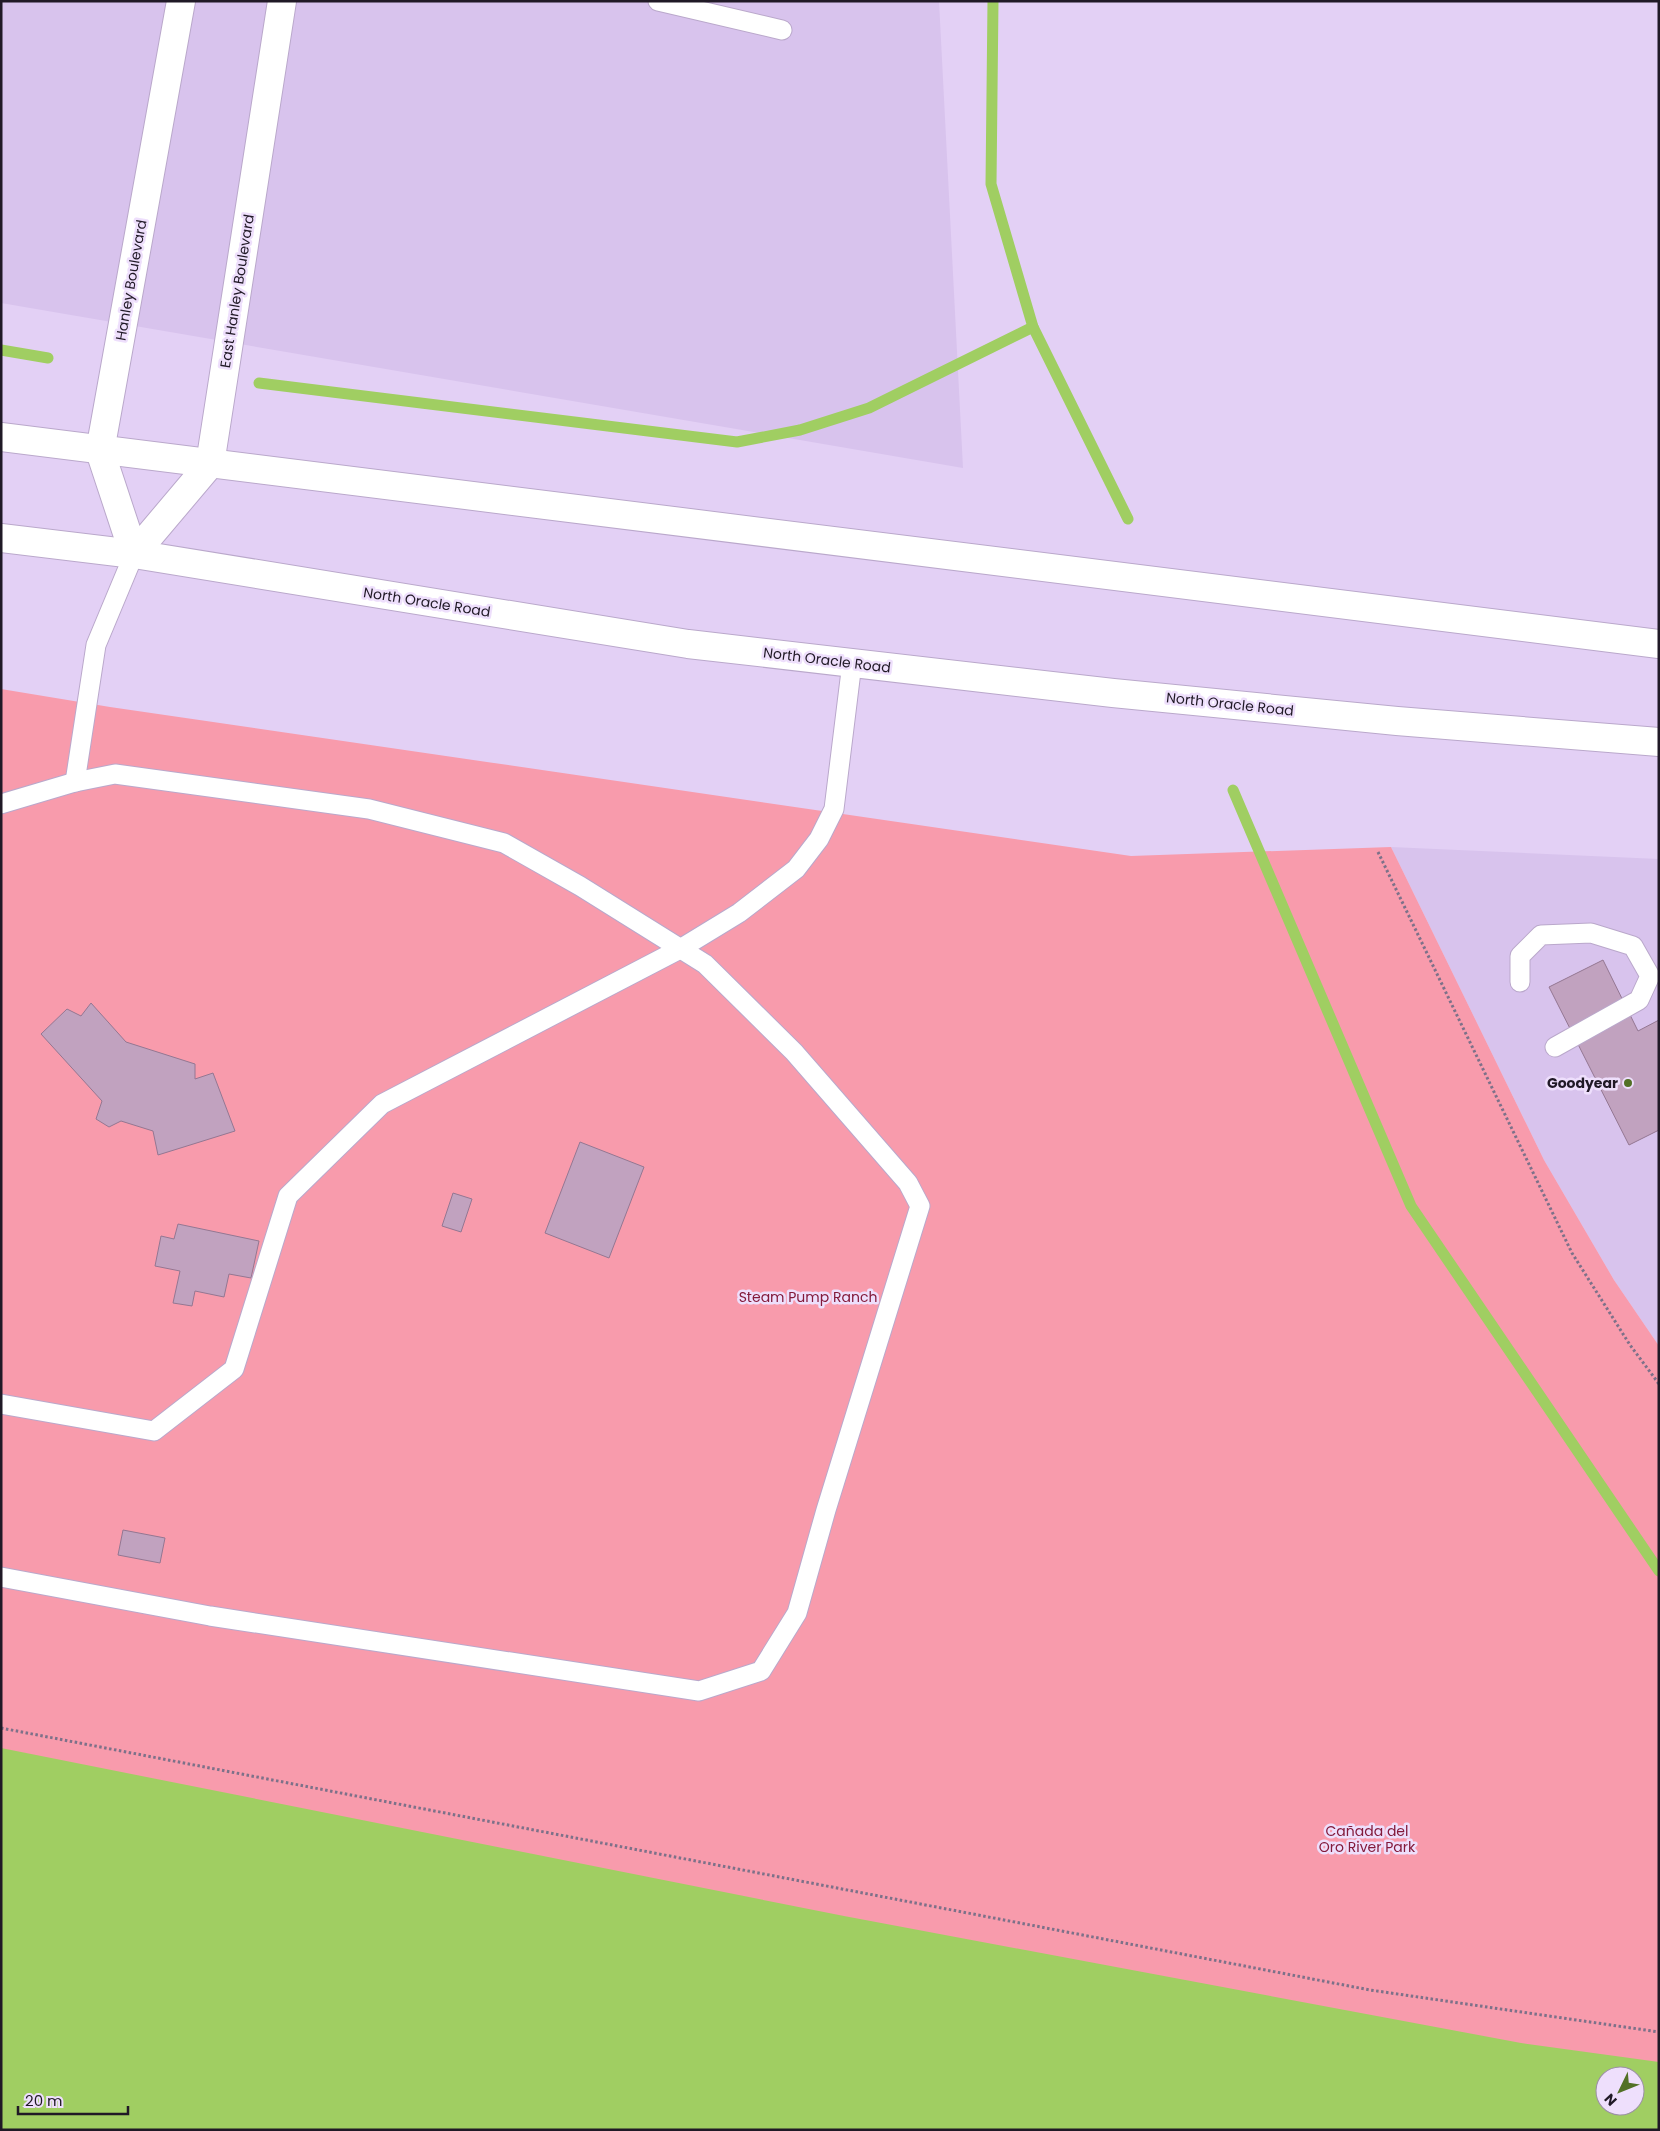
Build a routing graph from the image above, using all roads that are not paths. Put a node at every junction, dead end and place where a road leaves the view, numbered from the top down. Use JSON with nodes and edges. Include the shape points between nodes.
{"nodes":[{"id":1,"x":181,"y":1,"type":"edge"},
{"id":2,"x":282,"y":1,"type":"edge"},
{"id":3,"x":658,"y":1,"type":"edge"},
{"id":4,"x":782,"y":30,"type":"dead end"},
{"id":5,"x":1,"y":438,"type":"edge"},
{"id":6,"x":100,"y":451,"type":"junction"},
{"id":7,"x":210,"y":464,"type":"junction"},
{"id":8,"x":1,"y":538,"type":"edge"},
{"id":9,"x":134,"y":554,"type":"junction"},
{"id":10,"x":1659,"y":644,"type":"edge"},
{"id":11,"x":852,"y":663,"type":"junction"},
{"id":12,"x":1659,"y":742,"type":"edge"},
{"id":13,"x":75,"y":782,"type":"junction"},
{"id":14,"x":1,"y":804,"type":"edge"},
{"id":15,"x":680,"y":949,"type":"junction"},
{"id":16,"x":1520,"y":982,"type":"dead end"},
{"id":17,"x":1555,"y":1047,"type":"dead end"},
{"id":18,"x":1,"y":1404,"type":"edge"},
{"id":19,"x":1,"y":1577,"type":"edge"}],
"edges":[{"from":1,"to":6,"type":"main road","name":"Hanley Boulevard"},
{"from":2,"to":7,"type":"main road","name":"East Hanley Boulevard"},
{"from":3,"to":4,"type":"lane"},
{"from":5,"to":6,"type":"main road"},
{"from":6,"to":7,"type":"main road"},
{"from":6,"to":9,"type":"main road","name":"Hanley Boulevard"},
{"from":7,"to":9,"type":"main road"},
{"from":7,"to":10,"type":"main road"},
{"from":8,"to":9,"type":"main road","name":"North Oracle Road"},
{"from":9,"to":11,"type":"main road","name":"North Oracle Road","via":[[688,644]]},
{"from":9,"to":13,"type":"lane","via":[[96,645]]},
{"from":11,"to":12,"type":"main road","name":"North Oracle Road","via":[[1397,721]]},
{"from":11,"to":15,"type":"lane","via":[[834,809],[820,839],[796,869],[739,913]]},
{"from":13,"to":14,"type":"lane"},
{"from":13,"to":15,"type":"lane","via":[[116,774],[369,809],[504,843]]},
{"from":15,"to":18,"type":"lane","via":[[382,1104],[288,1196],[234,1369],[154,1432]]},
{"from":15,"to":19,"type":"lane","via":[[705,964],[794,1052],[908,1183],[920,1206],[797,1614],[760,1671],[699,1691],[210,1616]]},
{"from":16,"to":17,"type":"lane","via":[[1520,956],[1541,935],[1591,933],[1633,946],[1650,976],[1639,1000]]}]}
